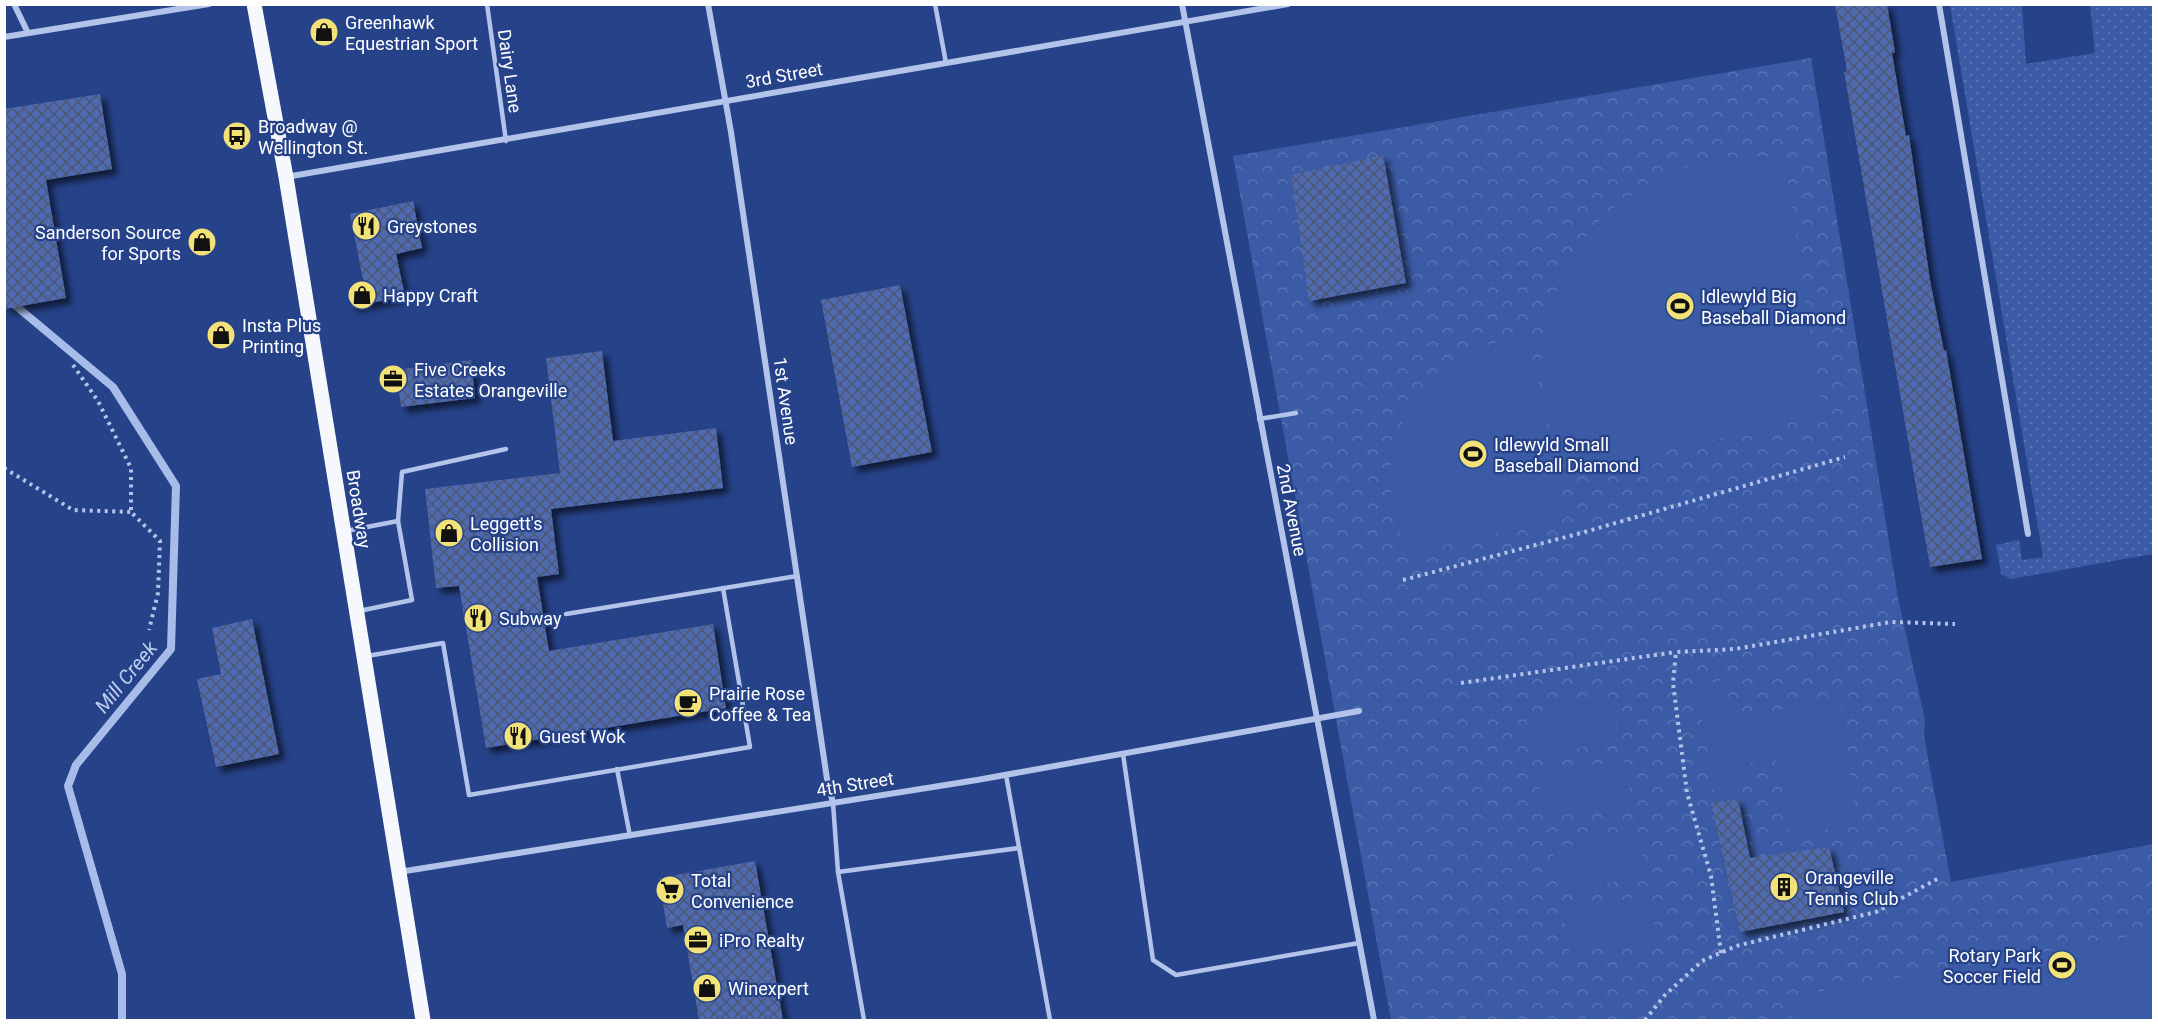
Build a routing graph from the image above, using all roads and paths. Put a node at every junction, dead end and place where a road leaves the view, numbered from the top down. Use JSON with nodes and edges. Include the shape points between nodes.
{"nodes":[{"id":1,"x":14,"y":4,"type":"edge"},
{"id":2,"x":209,"y":4,"type":"edge"},
{"id":3,"x":254,"y":4,"type":"edge"},
{"id":4,"x":487,"y":4,"type":"edge"},
{"id":5,"x":708,"y":4,"type":"edge"},
{"id":6,"x":935,"y":4,"type":"edge"},
{"id":7,"x":1182,"y":4,"type":"edge"},
{"id":8,"x":1288,"y":4,"type":"edge"},
{"id":9,"x":1939,"y":4,"type":"edge"},
{"id":10,"x":1185,"y":22,"type":"junction"},
{"id":11,"x":27,"y":33,"type":"junction"},
{"id":12,"x":4,"y":37,"type":"edge"},
{"id":13,"x":946,"y":63,"type":"junction"},
{"id":14,"x":726,"y":100,"type":"junction"},
{"id":15,"x":506,"y":141,"type":"junction"},
{"id":16,"x":286,"y":177,"type":"junction"},
{"id":17,"x":73,"y":365,"type":"dead end"},
{"id":18,"x":1296,"y":413,"type":"dead end"},
{"id":19,"x":1259,"y":419,"type":"junction"},
{"id":20,"x":506,"y":449,"type":"dead end"},
{"id":21,"x":1845,"y":457,"type":"dead end"},
{"id":22,"x":4,"y":468,"type":"edge"},
{"id":23,"x":131,"y":512,"type":"junction"},
{"id":24,"x":398,"y":521,"type":"junction"},
{"id":25,"x":343,"y":532,"type":"junction"},
{"id":26,"x":2028,"y":534,"type":"dead end"},
{"id":27,"x":797,"y":576,"type":"junction"},
{"id":28,"x":1403,"y":580,"type":"dead end"},
{"id":29,"x":723,"y":588,"type":"junction"},
{"id":30,"x":356,"y":612,"type":"junction"},
{"id":31,"x":566,"y":614,"type":"dead end"},
{"id":32,"x":1955,"y":624,"type":"dead end"},
{"id":33,"x":149,"y":630,"type":"dead end"},
{"id":34,"x":1676,"y":652,"type":"junction"},
{"id":35,"x":363,"y":656,"type":"junction"},
{"id":36,"x":1461,"y":682,"type":"dead end"},
{"id":37,"x":1359,"y":711,"type":"dead end"},
{"id":38,"x":1316,"y":721,"type":"junction"},
{"id":39,"x":1123,"y":754,"type":"junction"},
{"id":40,"x":617,"y":769,"type":"junction"},
{"id":41,"x":1005,"y":775,"type":"junction"},
{"id":42,"x":833,"y":803,"type":"junction"},
{"id":43,"x":630,"y":836,"type":"junction"},
{"id":44,"x":1019,"y":848,"type":"junction"},
{"id":45,"x":398,"y":872,"type":"junction"},
{"id":46,"x":838,"y":872,"type":"junction"},
{"id":47,"x":1939,"y":878,"type":"dead end"},
{"id":48,"x":1359,"y":943,"type":"junction"},
{"id":49,"x":1721,"y":953,"type":"junction"},
{"id":50,"x":423,"y":1020,"type":"edge"},
{"id":51,"x":864,"y":1020,"type":"edge"},
{"id":52,"x":1050,"y":1020,"type":"edge"},
{"id":53,"x":1374,"y":1020,"type":"edge"},
{"id":54,"x":1645,"y":1020,"type":"edge"}],
"edges":[{"from":1,"to":11,"type":"street"},
{"from":2,"to":11,"type":"street"},
{"from":3,"to":16,"type":"main road","name":"Broadway"},
{"from":4,"to":15,"type":"lane","name":"Dairy Lane"},
{"from":5,"to":14,"type":"street","name":"1st Avenue"},
{"from":6,"to":13,"type":"lane"},
{"from":7,"to":10,"type":"street","name":"2nd Avenue"},
{"from":8,"to":10,"type":"street","name":"3rd Street"},
{"from":9,"to":26,"type":"street"},
{"from":10,"to":13,"type":"street","name":"3rd Street"},
{"from":10,"to":19,"type":"street","name":"2nd Avenue"},
{"from":11,"to":12,"type":"street"},
{"from":13,"to":14,"type":"street","name":"3rd Street"},
{"from":14,"to":15,"type":"street","name":"3rd Street"},
{"from":14,"to":27,"type":"street","name":"1st Avenue"},
{"from":15,"to":16,"type":"street","name":"3rd Street"},
{"from":16,"to":25,"type":"main road","name":"Broadway"},
{"from":17,"to":23,"type":"path","via":[[98,401],[130,468]]},
{"from":18,"to":19,"type":"lane"},
{"from":19,"to":38,"type":"street","name":"2nd Avenue"},
{"from":20,"to":24,"type":"lane","via":[[402,472]]},
{"from":21,"to":28,"type":"path"},
{"from":22,"to":23,"type":"path","via":[[73,510]]},
{"from":23,"to":33,"type":"path","via":[[160,541],[158,593]]},
{"from":24,"to":25,"type":"lane"},
{"from":24,"to":30,"type":"lane","via":[[412,600]]},
{"from":25,"to":30,"type":"main road","name":"Broadway"},
{"from":27,"to":29,"type":"lane"},
{"from":27,"to":42,"type":"street","name":"1st Avenue"},
{"from":29,"to":31,"type":"lane"},
{"from":29,"to":40,"type":"lane","via":[[750,747]]},
{"from":30,"to":35,"type":"main road","name":"Broadway"},
{"from":32,"to":34,"type":"path","via":[[1891,622],[1735,649]]},
{"from":34,"to":36,"type":"path"},
{"from":34,"to":49,"type":"path","via":[[1673,683],[1687,793],[1711,876]]},
{"from":35,"to":40,"type":"lane","via":[[443,643],[469,795]]},
{"from":35,"to":45,"type":"main road","name":"Broadway"},
{"from":37,"to":38,"type":"street","name":"4th Street"},
{"from":38,"to":39,"type":"street","name":"4th Street"},
{"from":38,"to":48,"type":"street","name":"2nd Avenue"},
{"from":39,"to":41,"type":"street","name":"4th Street"},
{"from":39,"to":48,"type":"lane","via":[[1154,960],[1176,975]]},
{"from":40,"to":43,"type":"lane"},
{"from":41,"to":42,"type":"street","name":"4th Street"},
{"from":41,"to":44,"type":"lane"},
{"from":42,"to":43,"type":"street","name":"4th Street"},
{"from":42,"to":46,"type":"lane"},
{"from":43,"to":45,"type":"street","name":"4th Street"},
{"from":44,"to":46,"type":"lane"},
{"from":44,"to":52,"type":"lane"},
{"from":45,"to":50,"type":"main road","name":"Broadway"},
{"from":46,"to":51,"type":"lane"},
{"from":47,"to":49,"type":"path","via":[[1876,912]]},
{"from":48,"to":53,"type":"street","name":"2nd Avenue"},
{"from":49,"to":54,"type":"path","via":[[1702,961]]}]}
